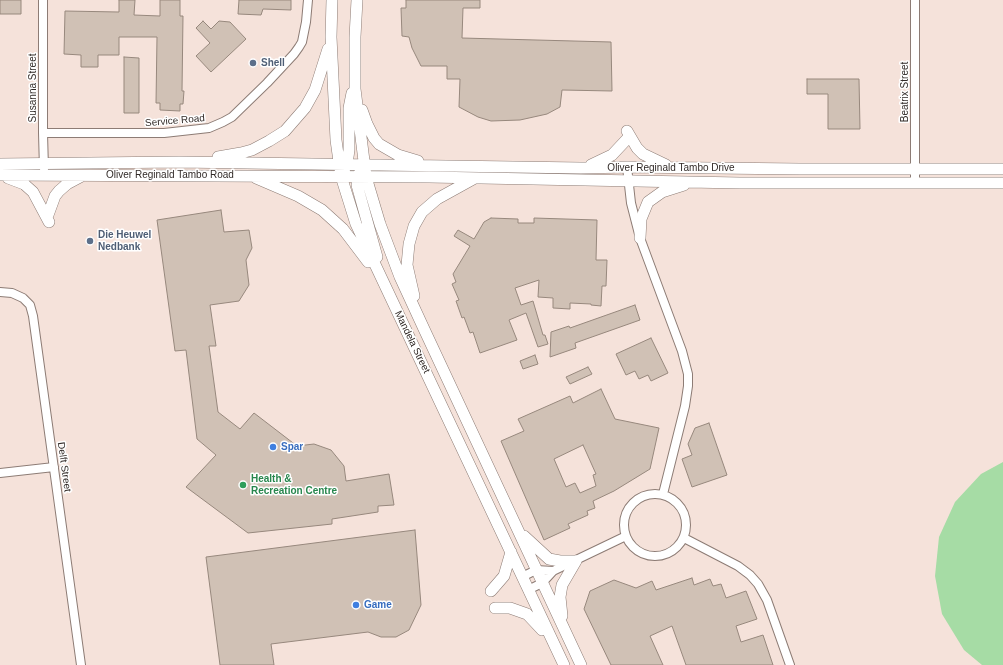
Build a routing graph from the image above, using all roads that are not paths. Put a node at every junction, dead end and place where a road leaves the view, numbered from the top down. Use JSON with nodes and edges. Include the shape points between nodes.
{"nodes":[{"id":1,"x":43,"y":0,"type":"edge"},
{"id":2,"x":308,"y":0,"type":"edge"},
{"id":3,"x":332,"y":0,"type":"edge"},
{"id":4,"x":357,"y":0,"type":"edge"},
{"id":5,"x":915,"y":0,"type":"edge"},
{"id":6,"x":331,"y":37,"type":"junction"},
{"id":7,"x":355,"y":89,"type":"junction"},
{"id":8,"x":43,"y":133,"type":"junction"},
{"id":9,"x":179,"y":162,"type":"junction"},
{"id":10,"x":0,"y":164,"type":"edge"},
{"id":11,"x":44,"y":164,"type":"junction"},
{"id":12,"x":343,"y":164,"type":"junction"},
{"id":13,"x":364,"y":164,"type":"junction"},
{"id":14,"x":437,"y":165,"type":"junction"},
{"id":15,"x":627,"y":167,"type":"junction"},
{"id":16,"x":581,"y":168,"type":"junction"},
{"id":17,"x":672,"y":168,"type":"junction"},
{"id":18,"x":914,"y":170,"type":"junction"},
{"id":19,"x":1003,"y":170,"type":"edge"},
{"id":20,"x":0,"y":175,"type":"edge"},
{"id":21,"x":44,"y":175,"type":"junction"},
{"id":22,"x":84,"y":175,"type":"junction"},
{"id":23,"x":250,"y":176,"type":"junction"},
{"id":24,"x":341,"y":176,"type":"junction"},
{"id":25,"x":362,"y":177,"type":"junction"},
{"id":26,"x":475,"y":178,"type":"junction"},
{"id":27,"x":628,"y":181,"type":"junction"},
{"id":28,"x":696,"y":182,"type":"junction"},
{"id":29,"x":1003,"y":183,"type":"edge"},
{"id":30,"x":915,"y":184,"type":"junction"},
{"id":31,"x":640,"y":238,"type":"junction"},
{"id":32,"x":384,"y":285,"type":"junction"},
{"id":33,"x":0,"y":292,"type":"edge"},
{"id":34,"x":424,"y":329,"type":"junction"},
{"id":35,"x":54,"y":467,"type":"junction"},
{"id":36,"x":0,"y":473,"type":"edge"},
{"id":37,"x":663,"y":494,"type":"junction"},
{"id":38,"x":519,"y":532,"type":"junction"},
{"id":39,"x":626,"y":536,"type":"junction"},
{"id":40,"x":684,"y":538,"type":"junction"},
{"id":41,"x":511,"y":552,"type":"junction"},
{"id":42,"x":576,"y":561,"type":"junction"},
{"id":43,"x":536,"y":570,"type":"junction"},
{"id":44,"x":553,"y":571,"type":"junction"},
{"id":45,"x":522,"y":577,"type":"junction"},
{"id":46,"x":542,"y":583,"type":"junction"},
{"id":47,"x":528,"y":590,"type":"junction"},
{"id":48,"x":491,"y":591,"type":"dead end"},
{"id":49,"x":495,"y":608,"type":"dead end"},
{"id":50,"x":563,"y":626,"type":"junction"},
{"id":51,"x":554,"y":647,"type":"junction"},
{"id":52,"x":81,"y":665,"type":"edge"},
{"id":53,"x":564,"y":665,"type":"edge"},
{"id":54,"x":581,"y":665,"type":"edge"},
{"id":55,"x":790,"y":665,"type":"edge"}],
"edges":[{"from":1,"to":8,"type":"street","name":"Susanna Street"},
{"from":2,"to":8,"type":"street","name":"Service Road","via":[[304,35],[297,51],[258,92],[223,122],[209,128],[164,134]]},
{"from":3,"to":6,"type":"main road"},
{"from":4,"to":7,"type":"main road","name":"Mandela Street"},
{"from":5,"to":18,"type":"street","name":"Beatrix Street"},
{"from":6,"to":9,"type":"main road","via":[[315,90],[305,108],[285,130],[261,146],[241,153]]},
{"from":6,"to":12,"type":"main road","via":[[333,98]]},
{"from":7,"to":12,"type":"main road","via":[[350,102],[350,150]]},
{"from":7,"to":13,"type":"main road","name":"Mandela Street"},
{"from":7,"to":14,"type":"main road","via":[[367,124],[379,144],[398,155]]},
{"from":8,"to":11,"type":"street","name":"Susanna Street"},
{"from":9,"to":11,"type":"main road","name":"Oliver Reginald Tambo Road"},
{"from":9,"to":12,"type":"main road","name":"Oliver Reginald Tambo Road"},
{"from":10,"to":11,"type":"main road","name":"Oliver Reginald Tambo Road"},
{"from":11,"to":21,"type":"street","name":"Susanna Street"},
{"from":12,"to":13,"type":"main road","name":"Oliver Reginald Tambo Drive"},
{"from":12,"to":24,"type":"main road"},
{"from":13,"to":14,"type":"main road","name":"Oliver Reginald Tambo Drive"},
{"from":13,"to":25,"type":"main road","name":"Mandela Street"},
{"from":14,"to":16,"type":"main road","name":"Oliver Reginald Tambo Drive"},
{"from":15,"to":16,"type":"main road","name":"Oliver Reginald Tambo Drive"},
{"from":15,"to":17,"type":"main road","name":"Oliver Reginald Tambo Drive"},
{"from":15,"to":27,"type":"street"},
{"from":16,"to":17,"type":"main road","via":[[612,155],[627,135],[643,154]]},
{"from":17,"to":18,"type":"main road","name":"Oliver Reginald Tambo Drive"},
{"from":18,"to":19,"type":"main road","name":"Oliver Reginald Tambo Drive"},
{"from":18,"to":30,"type":"street","name":"Beatrix Street"},
{"from":20,"to":21,"type":"main road","name":"Oliver Reginald Tambo Road"},
{"from":20,"to":22,"type":"main road","via":[[29,187],[49,218],[55,196],[59,191]]},
{"from":21,"to":22,"type":"main road","name":"Oliver Reginald Tambo Road"},
{"from":22,"to":23,"type":"main road","name":"Oliver Reginald Tambo Road"},
{"from":23,"to":24,"type":"main road","name":"Oliver Reginald Tambo Road"},
{"from":23,"to":32,"type":"main road","via":[[309,201],[333,219],[348,235]]},
{"from":24,"to":25,"type":"main road","name":"Oliver Reginald Tambo Drive"},
{"from":24,"to":32,"type":"main road","name":"Mandela Street","via":[[356,224]]},
{"from":25,"to":26,"type":"main road","name":"Oliver Reginald Tambo Drive"},
{"from":25,"to":32,"type":"main road","via":[[357,185]]},
{"from":25,"to":34,"type":"main road","name":"Mandela Street","via":[[400,277]]},
{"from":26,"to":27,"type":"main road","name":"Oliver Reginald Tambo Drive"},
{"from":26,"to":34,"type":"main road","via":[[446,193],[428,207],[418,218],[411,236],[407,265]]},
{"from":27,"to":28,"type":"main road","name":"Oliver Reginald Tambo Drive"},
{"from":27,"to":31,"type":"street"},
{"from":28,"to":30,"type":"main road","name":"Oliver Reginald Tambo Drive"},
{"from":28,"to":31,"type":"main road","via":[[669,189],[652,198],[643,214]]},
{"from":29,"to":30,"type":"main road","name":"Oliver Reginald Tambo Drive"},
{"from":31,"to":37,"type":"street","via":[[688,374],[685,406]]},
{"from":32,"to":41,"type":"main road","name":"Mandela Street"},
{"from":33,"to":35,"type":"street","name":"Delft Street","via":[[12,293],[23,298],[32,311]]},
{"from":34,"to":38,"type":"main road","name":"Mandela Street"},
{"from":35,"to":36,"type":"street"},
{"from":35,"to":52,"type":"street","name":"Delft Street"},
{"from":37,"to":39,"type":"street","via":[[644,495],[636,500],[626,515]]},
{"from":37,"to":40,"type":"street","via":[[681,506],[686,516],[687,528]]},
{"from":38,"to":42,"type":"main road","via":[[549,559]]},
{"from":38,"to":43,"type":"main road","name":"Mandela Street"},
{"from":39,"to":40,"type":"street","via":[[637,550],[653,556],[668,554]]},
{"from":39,"to":42,"type":"street"},
{"from":40,"to":55,"type":"street","via":[[738,566],[758,584],[767,600]]},
{"from":41,"to":45,"type":"main road","name":"Mandela Street"},
{"from":41,"to":48,"type":"main road","via":[[504,576]]},
{"from":42,"to":44,"type":"street"},
{"from":42,"to":50,"type":"main road","via":[[560,592]]},
{"from":43,"to":44,"type":"street"},
{"from":43,"to":45,"type":"street"},
{"from":43,"to":46,"type":"main road","name":"Mandela Street"},
{"from":44,"to":46,"type":"street"},
{"from":45,"to":47,"type":"main road","name":"Mandela Street"},
{"from":46,"to":47,"type":"street"},
{"from":46,"to":50,"type":"main road","name":"Mandela Street"},
{"from":47,"to":51,"type":"main road","name":"Mandela Street"},
{"from":49,"to":51,"type":"main road","via":[[510,608],[527,614]]},
{"from":50,"to":54,"type":"main road","name":"Mandela Street"},
{"from":51,"to":53,"type":"main road","name":"Mandela Street"}]}
